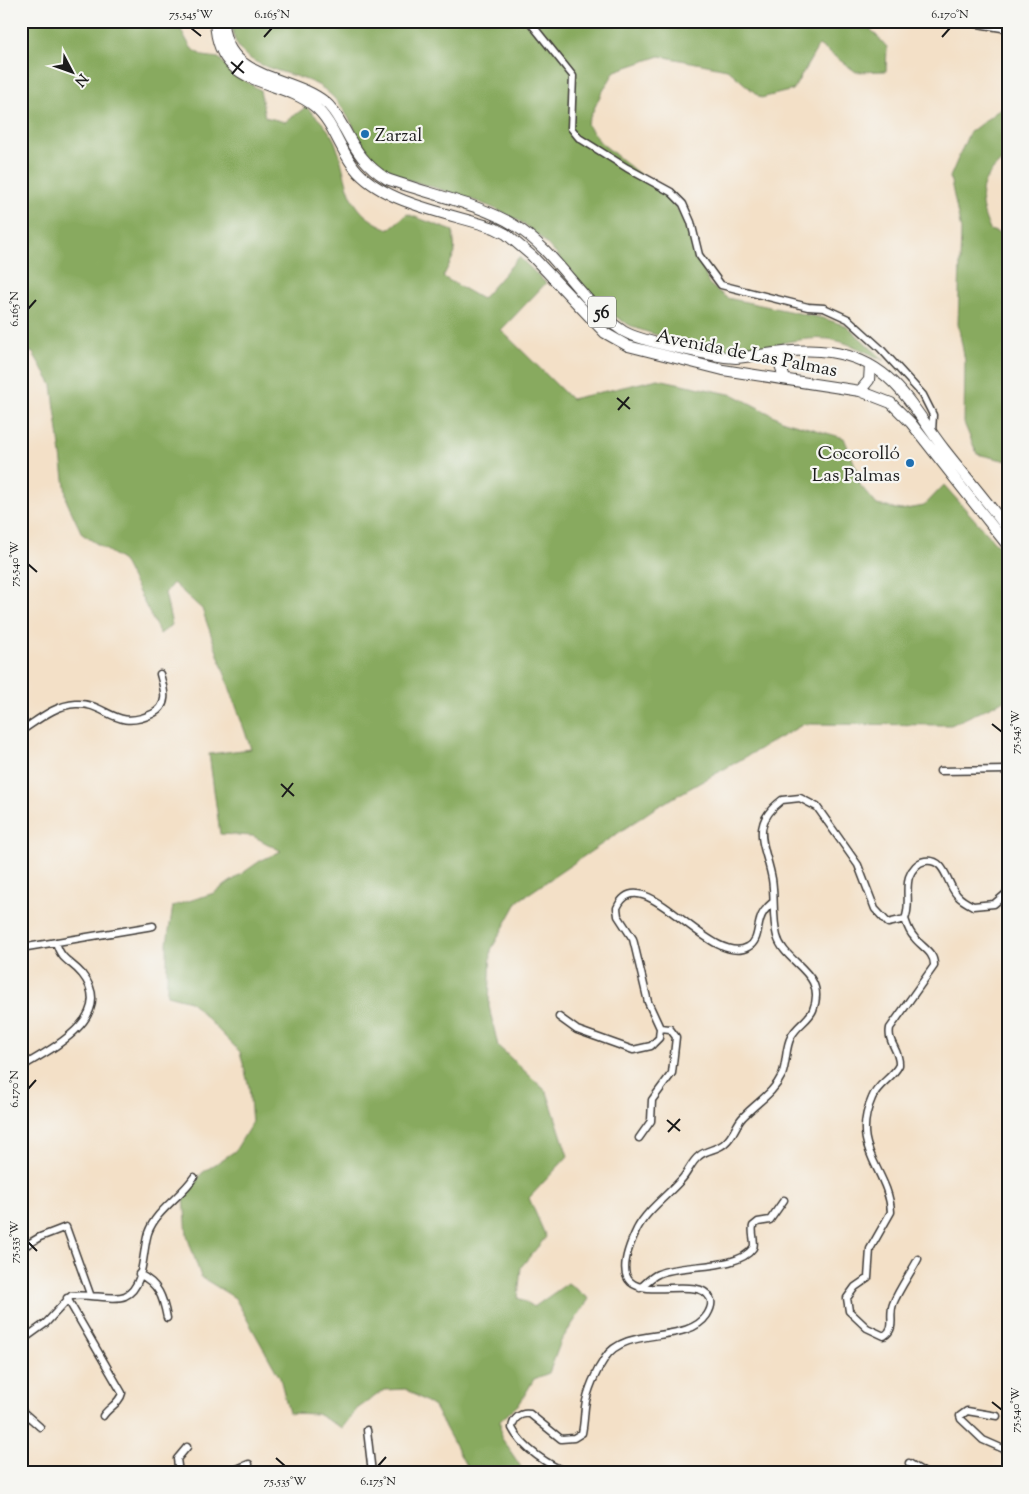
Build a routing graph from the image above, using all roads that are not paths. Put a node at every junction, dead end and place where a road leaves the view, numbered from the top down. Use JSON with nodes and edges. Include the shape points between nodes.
{"nodes":[{"id":1,"x":215,"y":21,"type":"edge"},
{"id":2,"x":223,"y":21,"type":"edge"},
{"id":3,"x":529,"y":21,"type":"edge"},
{"id":4,"x":960,"y":21,"type":"edge"},
{"id":5,"x":996,"y":23,"type":"edge"},
{"id":6,"x":1008,"y":29,"type":"edge"},
{"id":7,"x":789,"y":352,"type":"junction"},
{"id":8,"x":870,"y":365,"type":"junction"},
{"id":9,"x":785,"y":379,"type":"junction"},
{"id":10,"x":860,"y":391,"type":"junction"},
{"id":11,"x":932,"y":433,"type":"junction"},
{"id":12,"x":1008,"y":530,"type":"edge"},
{"id":13,"x":1008,"y":546,"type":"edge"},
{"id":14,"x":160,"y":674,"type":"dead end"},
{"id":15,"x":21,"y":731,"type":"edge"},
{"id":16,"x":1008,"y":770,"type":"edge"},
{"id":17,"x":940,"y":771,"type":"dead end"},
{"id":18,"x":1008,"y":892,"type":"edge"},
{"id":19,"x":773,"y":902,"type":"junction"},
{"id":20,"x":905,"y":919,"type":"junction"},
{"id":21,"x":153,"y":926,"type":"dead end"},
{"id":22,"x":56,"y":942,"type":"junction"},
{"id":23,"x":21,"y":948,"type":"edge"},
{"id":24,"x":559,"y":1016,"type":"dead end"},
{"id":25,"x":660,"y":1028,"type":"junction"},
{"id":26,"x":21,"y":1067,"type":"edge"},
{"id":27,"x":639,"y":1138,"type":"dead end"},
{"id":28,"x":194,"y":1177,"type":"dead end"},
{"id":29,"x":784,"y":1200,"type":"dead end"},
{"id":30,"x":23,"y":1247,"type":"dead end"},
{"id":31,"x":918,"y":1259,"type":"dead end"},
{"id":32,"x":139,"y":1274,"type":"junction"},
{"id":33,"x":640,"y":1288,"type":"junction"},
{"id":34,"x":90,"y":1294,"type":"junction"},
{"id":35,"x":68,"y":1298,"type":"junction"},
{"id":36,"x":167,"y":1318,"type":"dead end"},
{"id":37,"x":21,"y":1341,"type":"edge"},
{"id":38,"x":21,"y":1410,"type":"edge"},
{"id":39,"x":103,"y":1416,"type":"dead end"},
{"id":40,"x":997,"y":1416,"type":"dead end"},
{"id":41,"x":40,"y":1427,"type":"dead end"},
{"id":42,"x":367,"y":1430,"type":"dead end"},
{"id":43,"x":187,"y":1446,"type":"dead end"},
{"id":44,"x":1008,"y":1451,"type":"edge"},
{"id":45,"x":909,"y":1463,"type":"dead end"},
{"id":46,"x":249,"y":1464,"type":"dead end"},
{"id":47,"x":180,"y":1473,"type":"edge"},
{"id":48,"x":228,"y":1473,"type":"edge"},
{"id":49,"x":372,"y":1473,"type":"edge"},
{"id":50,"x":570,"y":1473,"type":"edge"},
{"id":51,"x":925,"y":1473,"type":"edge"}],
"edges":[{"from":1,"to":9,"type":"main road","name":"Avenida de Las Palmas","number":"56","via":[[220,46],[232,65],[251,78],[300,98],[321,112],[351,164],[366,179],[394,195],[506,234],[613,338],[628,346],[714,368]]},
{"from":2,"to":7,"type":"main road","name":"Avenida de Las Palmas","number":"56","via":[[226,38],[235,55],[258,73],[309,92],[326,102],[358,154],[372,169],[394,182],[514,225],[541,247],[614,324],[628,334],[725,357]]},
{"from":3,"to":11,"type":"street","via":[[572,76],[571,128],[579,138],[671,192],[684,204],[692,222],[699,255],[720,285],[824,308],[848,319],[923,395],[933,415]]},
{"from":4,"to":5,"type":"street"},
{"from":5,"to":6,"type":"street"},
{"from":7,"to":8,"type":"main road","name":"Avenida de Las Palmas","number":"56","via":[[832,352]]},
{"from":7,"to":9,"type":"main road","via":[[780,364]]},
{"from":8,"to":10,"type":"main road","via":[[869,380]]},
{"from":8,"to":11,"type":"main road","name":"Avenida de Las Palmas","number":"56","via":[[903,391]]},
{"from":9,"to":10,"type":"main road","name":"Avenida de Las Palmas","number":"56"},
{"from":10,"to":13,"type":"main road","name":"Avenida de Las Palmas","number":"56","via":[[886,400],[903,414]]},
{"from":11,"to":12,"type":"main road","name":"Avenida de Las Palmas","number":"56"},
{"from":14,"to":15,"type":"street","via":[[165,699],[155,713],[132,721],[85,704],[73,704],[56,708]]},
{"from":16,"to":17,"type":"street"},
{"from":18,"to":20,"type":"street","via":[[994,904],[973,906],[956,894],[939,863],[921,861],[910,876]]},
{"from":19,"to":20,"type":"street","via":[[772,879],[761,839],[762,828],[765,819],[782,800],[800,798],[817,807],[858,865],[878,915],[892,924]]},
{"from":19,"to":25,"type":"street","via":[[760,919],[754,942],[740,950],[727,948],[700,934],[648,895],[634,894],[624,898],[617,908],[618,916],[633,939],[648,1002]]},
{"from":19,"to":33,"type":"street","via":[[777,937],[813,980],[816,990],[812,1013],[791,1035],[782,1074],[775,1087],[743,1116],[721,1147],[700,1155],[638,1228],[628,1254],[626,1271],[630,1281]]},
{"from":20,"to":31,"type":"street","via":[[914,938],[930,953],[934,966],[890,1028],[888,1036],[897,1051],[899,1065],[872,1096],[866,1117],[865,1136],[871,1159],[887,1191],[891,1212],[870,1249],[868,1278],[847,1298],[849,1311],[877,1335],[887,1334],[892,1327],[893,1304]]},
{"from":21,"to":22,"type":"street"},
{"from":22,"to":23,"type":"street"},
{"from":22,"to":26,"type":"street","via":[[59,955],[86,981],[92,1001],[90,1010],[77,1030]]},
{"from":24,"to":25,"type":"street","via":[[576,1030],[633,1050],[651,1046],[659,1038]]},
{"from":25,"to":27,"type":"street","via":[[670,1029],[676,1037],[672,1073],[652,1100],[651,1122]]},
{"from":28,"to":32,"type":"street","via":[[148,1232]]},
{"from":29,"to":33,"type":"street","via":[[770,1220],[753,1226],[754,1247],[740,1258],[659,1273]]},
{"from":30,"to":34,"type":"street","via":[[66,1227]]},
{"from":32,"to":34,"type":"street","via":[[137,1283],[126,1296]]},
{"from":32,"to":36,"type":"street","via":[[155,1285],[162,1295]]},
{"from":33,"to":50,"type":"street","via":[[679,1287],[705,1291],[712,1303],[707,1315],[684,1330],[626,1342],[606,1356],[589,1394],[582,1433],[574,1438],[561,1439],[530,1414],[516,1418],[512,1428],[516,1436],[530,1449]]},
{"from":34,"to":35,"type":"street"},
{"from":35,"to":37,"type":"street","via":[[46,1323]]},
{"from":35,"to":39,"type":"street","via":[[122,1393],[120,1400]]},
{"from":38,"to":41,"type":"street"},
{"from":40,"to":44,"type":"street","via":[[967,1411],[960,1416],[983,1440]]},
{"from":42,"to":49,"type":"street"},
{"from":43,"to":47,"type":"street","via":[[177,1459]]},
{"from":45,"to":51,"type":"street"},
{"from":46,"to":48,"type":"street"}]}
